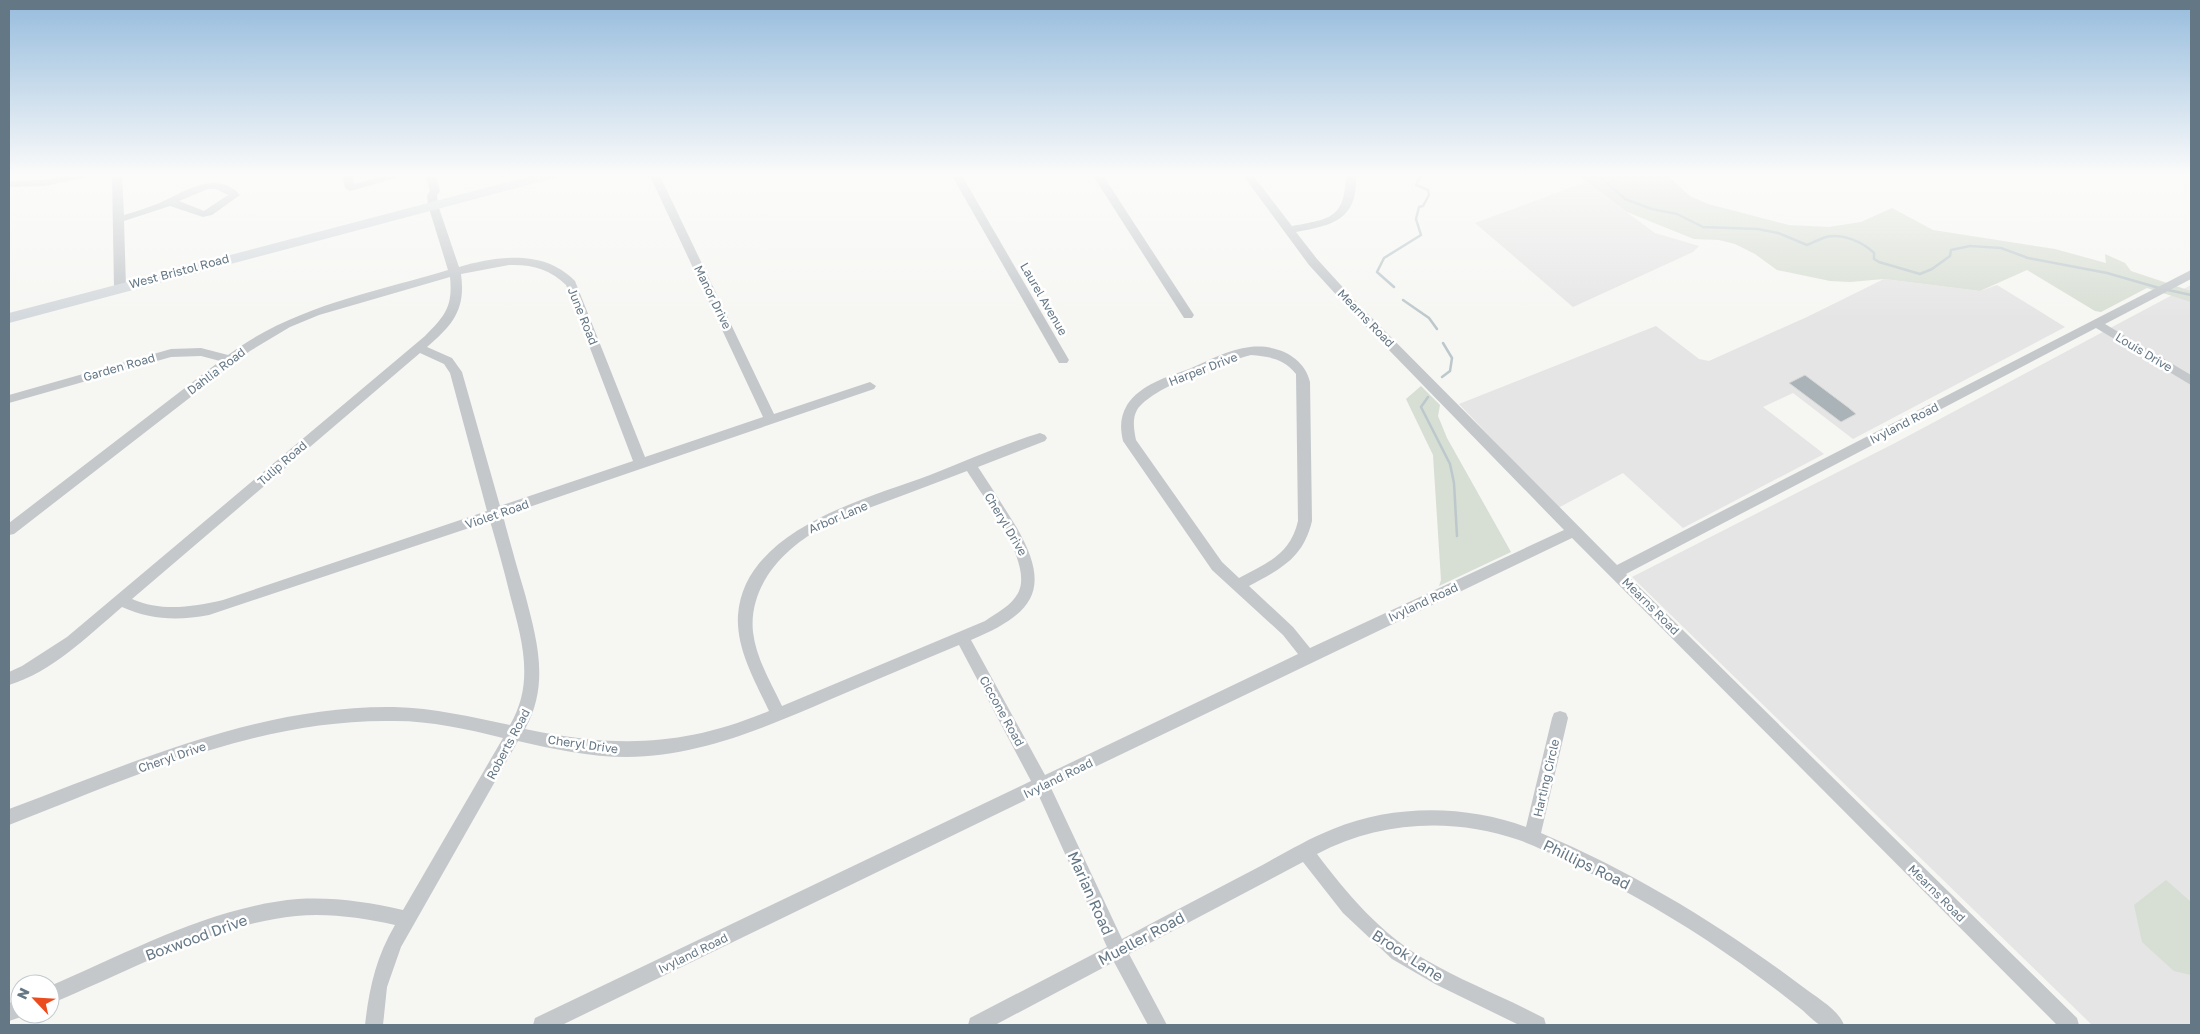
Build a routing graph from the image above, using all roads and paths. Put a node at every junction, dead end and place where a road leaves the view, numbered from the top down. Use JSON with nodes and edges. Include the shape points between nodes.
{"nodes":[{"id":1,"x":118,"y":222,"type":"edge"},
{"id":2,"x":352,"y":222,"type":"edge"},
{"id":3,"x":439,"y":222,"type":"edge"},
{"id":4,"x":677,"y":222,"type":"edge"},
{"id":5,"x":984,"y":222,"type":"edge"},
{"id":6,"x":1128,"y":222,"type":"edge"},
{"id":7,"x":1282,"y":222,"type":"edge"},
{"id":8,"x":1321,"y":222,"type":"edge"},
{"id":9,"x":1288,"y":230,"type":"junction"},
{"id":10,"x":454,"y":272,"type":"junction"},
{"id":11,"x":2191,"y":274,"type":"edge"},
{"id":12,"x":120,"y":287,"type":"junction"},
{"id":13,"x":2162,"y":289,"type":"joint"},
{"id":14,"x":1188,"y":315,"type":"dead end"},
{"id":15,"x":9,"y":318,"type":"edge"},
{"id":16,"x":2097,"y":324,"type":"junction"},
{"id":17,"x":418,"y":348,"type":"junction"},
{"id":18,"x":230,"y":360,"type":"junction"},
{"id":19,"x":1064,"y":360,"type":"dead end"},
{"id":20,"x":2191,"y":381,"type":"edge"},
{"id":21,"x":870,"y":386,"type":"dead end"},
{"id":22,"x":9,"y":399,"type":"edge"},
{"id":23,"x":771,"y":420,"type":"junction"},
{"id":24,"x":1040,"y":438,"type":"dead end"},
{"id":25,"x":642,"y":464,"type":"junction"},
{"id":26,"x":970,"y":465,"type":"junction"},
{"id":27,"x":495,"y":514,"type":"junction"},
{"id":28,"x":9,"y":530,"type":"edge"},
{"id":29,"x":1574,"y":531,"type":"junction"},
{"id":30,"x":1616,"y":572,"type":"junction"},
{"id":31,"x":1238,"y":585,"type":"junction"},
{"id":32,"x":120,"y":600,"type":"junction"},
{"id":33,"x":962,"y":637,"type":"junction"},
{"id":34,"x":1308,"y":656,"type":"junction"},
{"id":35,"x":9,"y":679,"type":"edge"},
{"id":36,"x":778,"y":714,"type":"junction"},
{"id":37,"x":1560,"y":718,"type":"dead end"},
{"id":38,"x":515,"y":733,"type":"junction"},
{"id":39,"x":1042,"y":785,"type":"junction"},
{"id":40,"x":9,"y":817,"type":"edge"},
{"id":41,"x":1532,"y":838,"type":"junction"},
{"id":42,"x":1305,"y":851,"type":"junction"},
{"id":43,"x":408,"y":919,"type":"junction"},
{"id":44,"x":1118,"y":951,"type":"junction"},
{"id":45,"x":60,"y":991,"type":"edge"},
{"id":46,"x":374,"y":1025,"type":"edge"},
{"id":47,"x":542,"y":1025,"type":"edge"},
{"id":48,"x":977,"y":1025,"type":"edge"},
{"id":49,"x":1158,"y":1025,"type":"edge"},
{"id":50,"x":1537,"y":1025,"type":"edge"},
{"id":51,"x":1835,"y":1025,"type":"edge"},
{"id":52,"x":2070,"y":1025,"type":"edge"}],
"edges":[{"from":1,"to":12,"type":"street"},
{"from":2,"to":12,"type":"main road","name":"West Bristol Road"},
{"from":3,"to":10,"type":"street","name":"Tulip Road"},
{"from":4,"to":23,"type":"street","name":"Manor Drive"},
{"from":5,"to":19,"type":"street","name":"Laurel Avenue"},
{"from":6,"to":14,"type":"street"},
{"from":7,"to":9,"type":"street","name":"Mearns Road"},
{"from":8,"to":9,"type":"street"},
{"from":9,"to":29,"type":"street","name":"Mearns Road","via":[[1331,283]]},
{"from":10,"to":17,"type":"street","name":"Tulip Road","via":[[458,294],[452,314]]},
{"from":10,"to":18,"type":"street","name":"Dahlia Road","via":[[300,317]]},
{"from":10,"to":25,"type":"street","name":"June Road","via":[[488,263],[522,261],[542,265],[566,278]]},
{"from":11,"to":13,"type":"street","name":"Ivyland Road"},
{"from":12,"to":15,"type":"main road","name":"West Bristol Road"},
{"from":13,"to":16,"type":"street","name":"Ivyland Road"},
{"from":16,"to":20,"type":"street","name":"Louis Drive"},
{"from":16,"to":30,"type":"street","name":"Ivyland Road"},
{"from":17,"to":27,"type":"street","name":"Roberts Road","via":[[448,361],[456,372]]},
{"from":17,"to":32,"type":"street","name":"Tulip Road"},
{"from":18,"to":22,"type":"street","name":"Garden Road","via":[[201,352],[171,353]]},
{"from":18,"to":28,"type":"street","name":"Dahlia Road"},
{"from":21,"to":23,"type":"street","name":"Violet Road"},
{"from":23,"to":25,"type":"street","name":"Violet Road"},
{"from":24,"to":26,"type":"street","name":"Arbor Lane"},
{"from":25,"to":27,"type":"street","name":"Violet Road"},
{"from":26,"to":33,"type":"street","name":"Cheryl Drive","via":[[1022,548],[1028,560],[1030,579],[1013,610],[996,622]]},
{"from":26,"to":36,"type":"street","name":"Arbor Lane","via":[[816,525],[783,547],[762,571],[749,598],[746,632],[760,675]]},
{"from":27,"to":32,"type":"street","name":"Violet Road","via":[[235,603],[199,612],[156,613]]},
{"from":27,"to":38,"type":"street","name":"Roberts Road","via":[[533,659],[530,700]]},
{"from":29,"to":30,"type":"street","name":"Mearns Road"},
{"from":29,"to":34,"type":"street","name":"Ivyland Road"},
{"from":30,"to":52,"type":"street","name":"Mearns Road"},
{"from":31,"to":31,"type":"street","name":"Harper Drive","via":[[1217,566],[1130,441],[1128,416],[1133,406],[1151,389],[1232,356],[1264,351],[1279,354],[1293,362],[1302,373],[1306,521],[1295,550]]},
{"from":31,"to":34,"type":"street","name":"Harper Drive","via":[[1288,631]]},
{"from":32,"to":35,"type":"street","name":"Tulip Road","via":[[72,642]]},
{"from":33,"to":36,"type":"street","name":"Cheryl Drive"},
{"from":33,"to":39,"type":"street","name":"Ciccone Road"},
{"from":34,"to":39,"type":"street","name":"Ivyland Road"},
{"from":36,"to":38,"type":"street","name":"Cheryl Drive","via":[[724,735],[638,749],[594,748]]},
{"from":37,"to":41,"type":"street","name":"Harting Circle"},
{"from":38,"to":40,"type":"street","name":"Cheryl Drive","via":[[440,718],[395,714],[306,720],[204,746]]},
{"from":38,"to":43,"type":"street","name":"Roberts Road"},
{"from":39,"to":44,"type":"street","name":"Marian Road"},
{"from":39,"to":47,"type":"street","name":"Ivyland Road"},
{"from":41,"to":42,"type":"street","name":"Phillips Road","via":[[1480,822],[1417,818],[1365,825]]},
{"from":41,"to":51,"type":"street","name":"Phillips Road","via":[[1604,871],[1689,919],[1779,980]]},
{"from":42,"to":44,"type":"street","name":"Mueller Road"},
{"from":42,"to":50,"type":"street","name":"Brook Lane","via":[[1338,897],[1389,946],[1441,978]]},
{"from":43,"to":45,"type":"street","name":"Boxwood Drive","via":[[331,907],[260,914],[206,930]]},
{"from":43,"to":46,"type":"street","name":"Roberts Road","via":[[384,965]]},
{"from":44,"to":48,"type":"street","name":"Mueller Road"},
{"from":44,"to":49,"type":"street","name":"Marian Road"}]}
